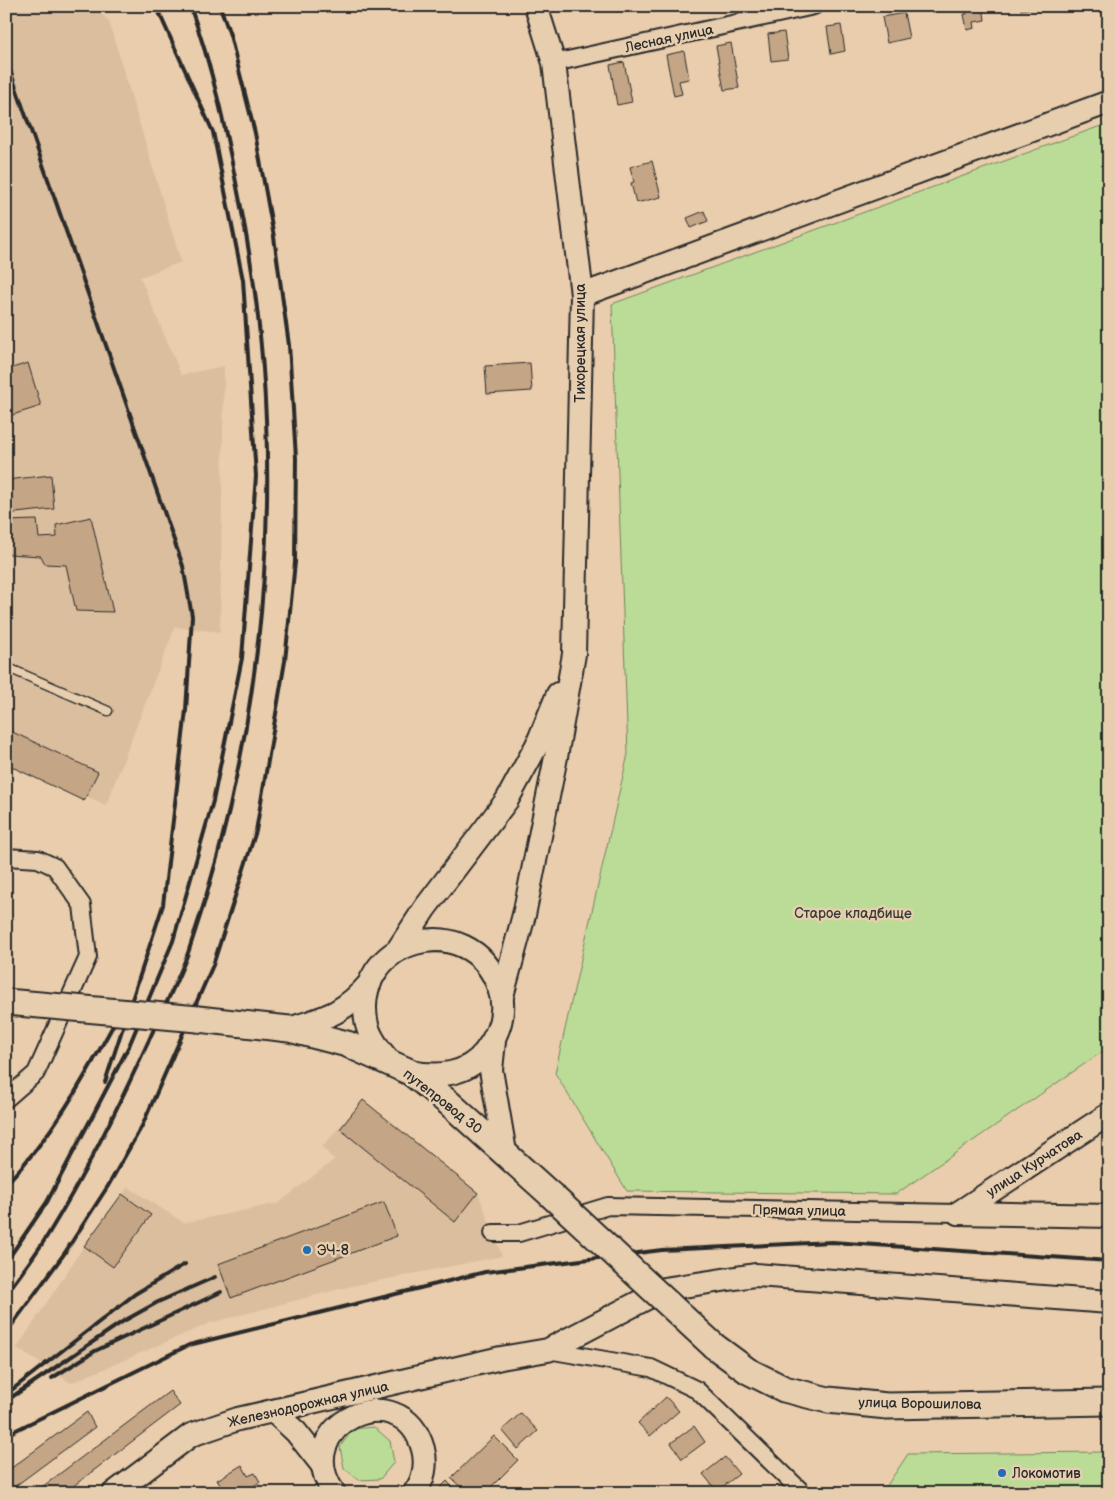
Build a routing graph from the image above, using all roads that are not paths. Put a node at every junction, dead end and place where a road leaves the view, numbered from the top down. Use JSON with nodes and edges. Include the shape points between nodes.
{"nodes":[{"id":1,"x":536,"y":6,"type":"edge"},
{"id":2,"x":814,"y":6,"type":"edge"},
{"id":3,"x":554,"y":63,"type":"junction"},
{"id":4,"x":1109,"y":102,"type":"edge"},
{"id":5,"x":582,"y":296,"type":"junction"},
{"id":6,"x":574,"y":654,"type":"junction"},
{"id":7,"x":6,"y":667,"type":"edge"},
{"id":8,"x":108,"y":711,"type":"dead end"},
{"id":9,"x":6,"y":857,"type":"edge"},
{"id":10,"x":399,"y":948,"type":"junction"},
{"id":11,"x":370,"y":983,"type":"junction"},
{"id":12,"x":502,"y":996,"type":"junction"},
{"id":13,"x":6,"y":1002,"type":"edge"},
{"id":14,"x":288,"y":1029,"type":"junction"},
{"id":15,"x":494,"y":1041,"type":"junction"},
{"id":16,"x":400,"y":1067,"type":"junction"},
{"id":17,"x":6,"y":1099,"type":"edge"},
{"id":18,"x":1109,"y":1114,"type":"edge"},
{"id":19,"x":505,"y":1152,"type":"junction"},
{"id":20,"x":958,"y":1213,"type":"junction"},
{"id":21,"x":1109,"y":1216,"type":"edge"},
{"id":22,"x":493,"y":1233,"type":"dead end"},
{"id":23,"x":1109,"y":1302,"type":"edge"},
{"id":24,"x":714,"y":1346,"type":"joint"},
{"id":25,"x":548,"y":1350,"type":"junction"},
{"id":26,"x":402,"y":1383,"type":"junction"},
{"id":27,"x":1109,"y":1402,"type":"edge"},
{"id":28,"x":273,"y":1411,"type":"junction"},
{"id":29,"x":353,"y":1416,"type":"junction"},
{"id":30,"x":323,"y":1466,"type":"junction"},
{"id":31,"x":416,"y":1492,"type":"edge"},
{"id":32,"x":114,"y":1493,"type":"edge"},
{"id":33,"x":334,"y":1493,"type":"edge"},
{"id":34,"x":803,"y":1493,"type":"edge"}],
"edges":[{"from":1,"to":3,"type":"street","name":"Тихорецкая улица"},
{"from":2,"to":3,"type":"street","name":"Лесная улица"},
{"from":3,"to":5,"type":"street","name":"Тихорецкая улица"},
{"from":4,"to":5,"type":"street"},
{"from":5,"to":6,"type":"street","name":"Тихорецкая улица"},
{"from":6,"to":10,"type":"street","via":[[537,745],[507,800],[425,908]]},
{"from":6,"to":12,"type":"street","via":[[524,915]]},
{"from":7,"to":8,"type":"lane"},
{"from":9,"to":17,"type":"street","via":[[38,859],[56,867],[82,905],[88,957],[36,1073]]},
{"from":10,"to":11,"type":"street","via":[[382,963]]},
{"from":10,"to":12,"type":"street","via":[[427,940],[463,945],[490,969]]},
{"from":11,"to":14,"type":"street","via":[[354,1002],[330,1016]]},
{"from":11,"to":16,"type":"street","via":[[365,1004],[367,1026],[376,1046]]},
{"from":12,"to":15,"type":"street","via":[[502,1019]]},
{"from":13,"to":14,"type":"main road","name":"путепровод 30","bridge":true},
{"from":14,"to":16,"type":"main road","name":"путепровод 30","via":[[347,1044]]},
{"from":15,"to":16,"type":"street","via":[[478,1060],[457,1072],[434,1076]]},
{"from":15,"to":19,"type":"street","via":[[491,1070]]},
{"from":16,"to":19,"type":"main road","name":"путепровод 30"},
{"from":18,"to":20,"type":"street","name":"улица Курчатова"},
{"from":19,"to":24,"type":"main road","name":"путепровод 30","bridge":true},
{"from":20,"to":21,"type":"street","name":"Прямая улица"},
{"from":20,"to":22,"type":"street","name":"Прямая улица","via":[[608,1206],[519,1232]]},
{"from":23,"to":25,"type":"street","name":"Железнодорожная улица","via":[[755,1275],[664,1289]]},
{"from":24,"to":27,"type":"main road","name":"улица Ворошилова","via":[[748,1371],[784,1389],[828,1400],[887,1406]]},
{"from":25,"to":26,"type":"street","name":"Железнодорожная улица","via":[[501,1358]]},
{"from":25,"to":34,"type":"street","via":[[651,1368],[697,1390]]},
{"from":26,"to":28,"type":"street","name":"Железнодорожная улица"},
{"from":26,"to":29,"type":"street"},
{"from":28,"to":29,"type":"street"},
{"from":28,"to":30,"type":"street","via":[[296,1432]]},
{"from":28,"to":32,"type":"street","name":"Железнодорожная улица","via":[[191,1435]]},
{"from":29,"to":30,"type":"street","via":[[332,1432],[324,1448]]},
{"from":29,"to":31,"type":"street","via":[[378,1411],[396,1415],[410,1425],[420,1440],[425,1457],[423,1475]]},
{"from":30,"to":33,"type":"street","via":[[327,1483]]}]}
